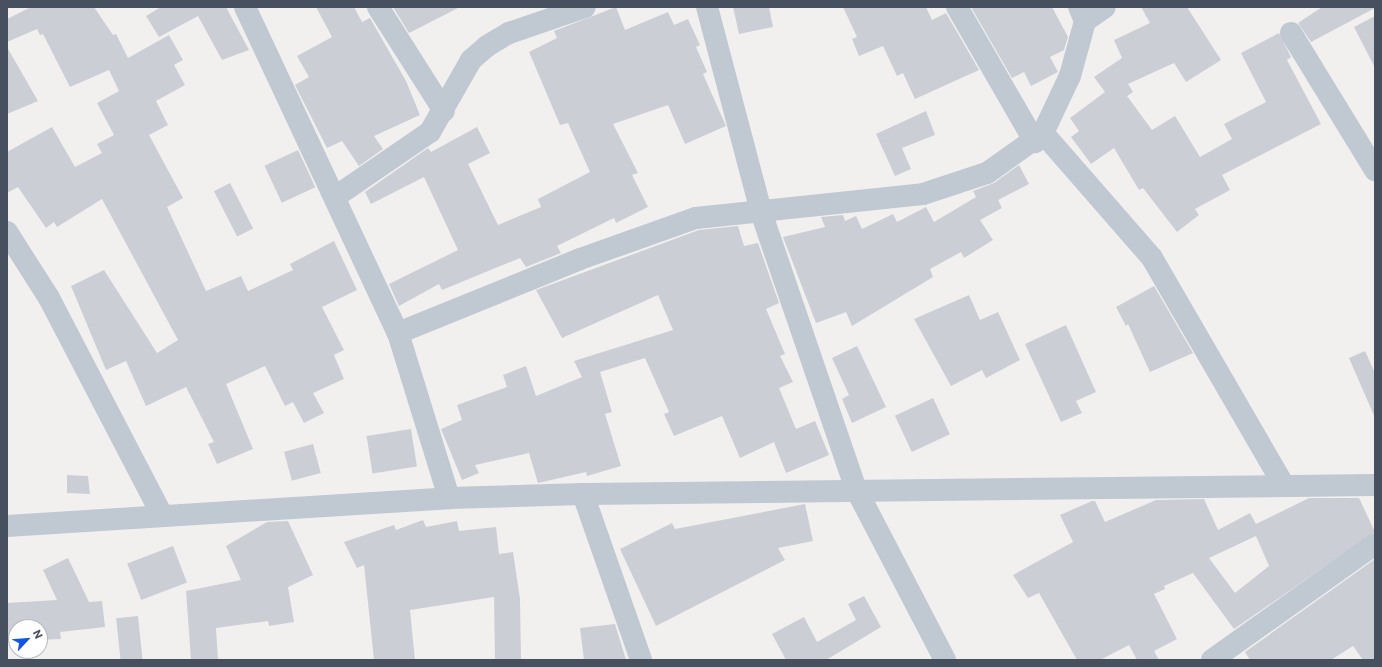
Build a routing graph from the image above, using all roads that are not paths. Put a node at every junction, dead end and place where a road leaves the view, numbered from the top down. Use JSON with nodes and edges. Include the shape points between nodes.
{"nodes":[{"id":1,"x":245,"y":7,"type":"edge"},
{"id":2,"x":378,"y":7,"type":"edge"},
{"id":3,"x":585,"y":7,"type":"edge"},
{"id":4,"x":707,"y":7,"type":"edge"},
{"id":5,"x":957,"y":7,"type":"edge"},
{"id":6,"x":1105,"y":7,"type":"edge"},
{"id":7,"x":1082,"y":14,"type":"edge"},
{"id":8,"x":1291,"y":33,"type":"dead end"},
{"id":9,"x":444,"y":111,"type":"junction"},
{"id":10,"x":1039,"y":138,"type":"junction"},
{"id":11,"x":1375,"y":170,"type":"edge"},
{"id":12,"x":335,"y":197,"type":"junction"},
{"id":13,"x":760,"y":212,"type":"junction"},
{"id":14,"x":7,"y":232,"type":"edge"},
{"id":15,"x":398,"y":333,"type":"junction"},
{"id":16,"x":1375,"y":485,"type":"edge"},
{"id":17,"x":1284,"y":486,"type":"junction"},
{"id":18,"x":856,"y":489,"type":"junction"},
{"id":19,"x":583,"y":494,"type":"junction"},
{"id":20,"x":449,"y":498,"type":"junction"},
{"id":21,"x":162,"y":515,"type":"junction"},
{"id":22,"x":7,"y":526,"type":"edge"},
{"id":23,"x":1375,"y":544,"type":"edge"},
{"id":24,"x":1222,"y":657,"type":"edge"},
{"id":25,"x":641,"y":660,"type":"edge"},
{"id":26,"x":945,"y":660,"type":"edge"}],
"edges":[{"from":1,"to":12,"type":"street"},
{"from":2,"to":9,"type":"street"},
{"from":3,"to":9,"type":"street","via":[[509,33],[488,46],[471,60]]},
{"from":4,"to":13,"type":"street"},
{"from":5,"to":10,"type":"street"},
{"from":6,"to":7,"type":"street"},
{"from":7,"to":10,"type":"street","via":[[1070,76]]},
{"from":8,"to":11,"type":"street"},
{"from":9,"to":12,"type":"street","via":[[430,132]]},
{"from":10,"to":13,"type":"street","via":[[987,173],[923,194]]},
{"from":10,"to":17,"type":"street","via":[[1152,258]]},
{"from":12,"to":15,"type":"street"},
{"from":13,"to":15,"type":"street","via":[[696,218],[580,259]]},
{"from":13,"to":18,"type":"street"},
{"from":14,"to":21,"type":"street","via":[[49,298]]},
{"from":15,"to":20,"type":"street"},
{"from":16,"to":17,"type":"street"},
{"from":17,"to":18,"type":"street"},
{"from":18,"to":19,"type":"street"},
{"from":18,"to":26,"type":"street"},
{"from":19,"to":20,"type":"street"},
{"from":19,"to":25,"type":"street"},
{"from":20,"to":21,"type":"street"},
{"from":21,"to":22,"type":"street"},
{"from":23,"to":24,"type":"street"}]}
